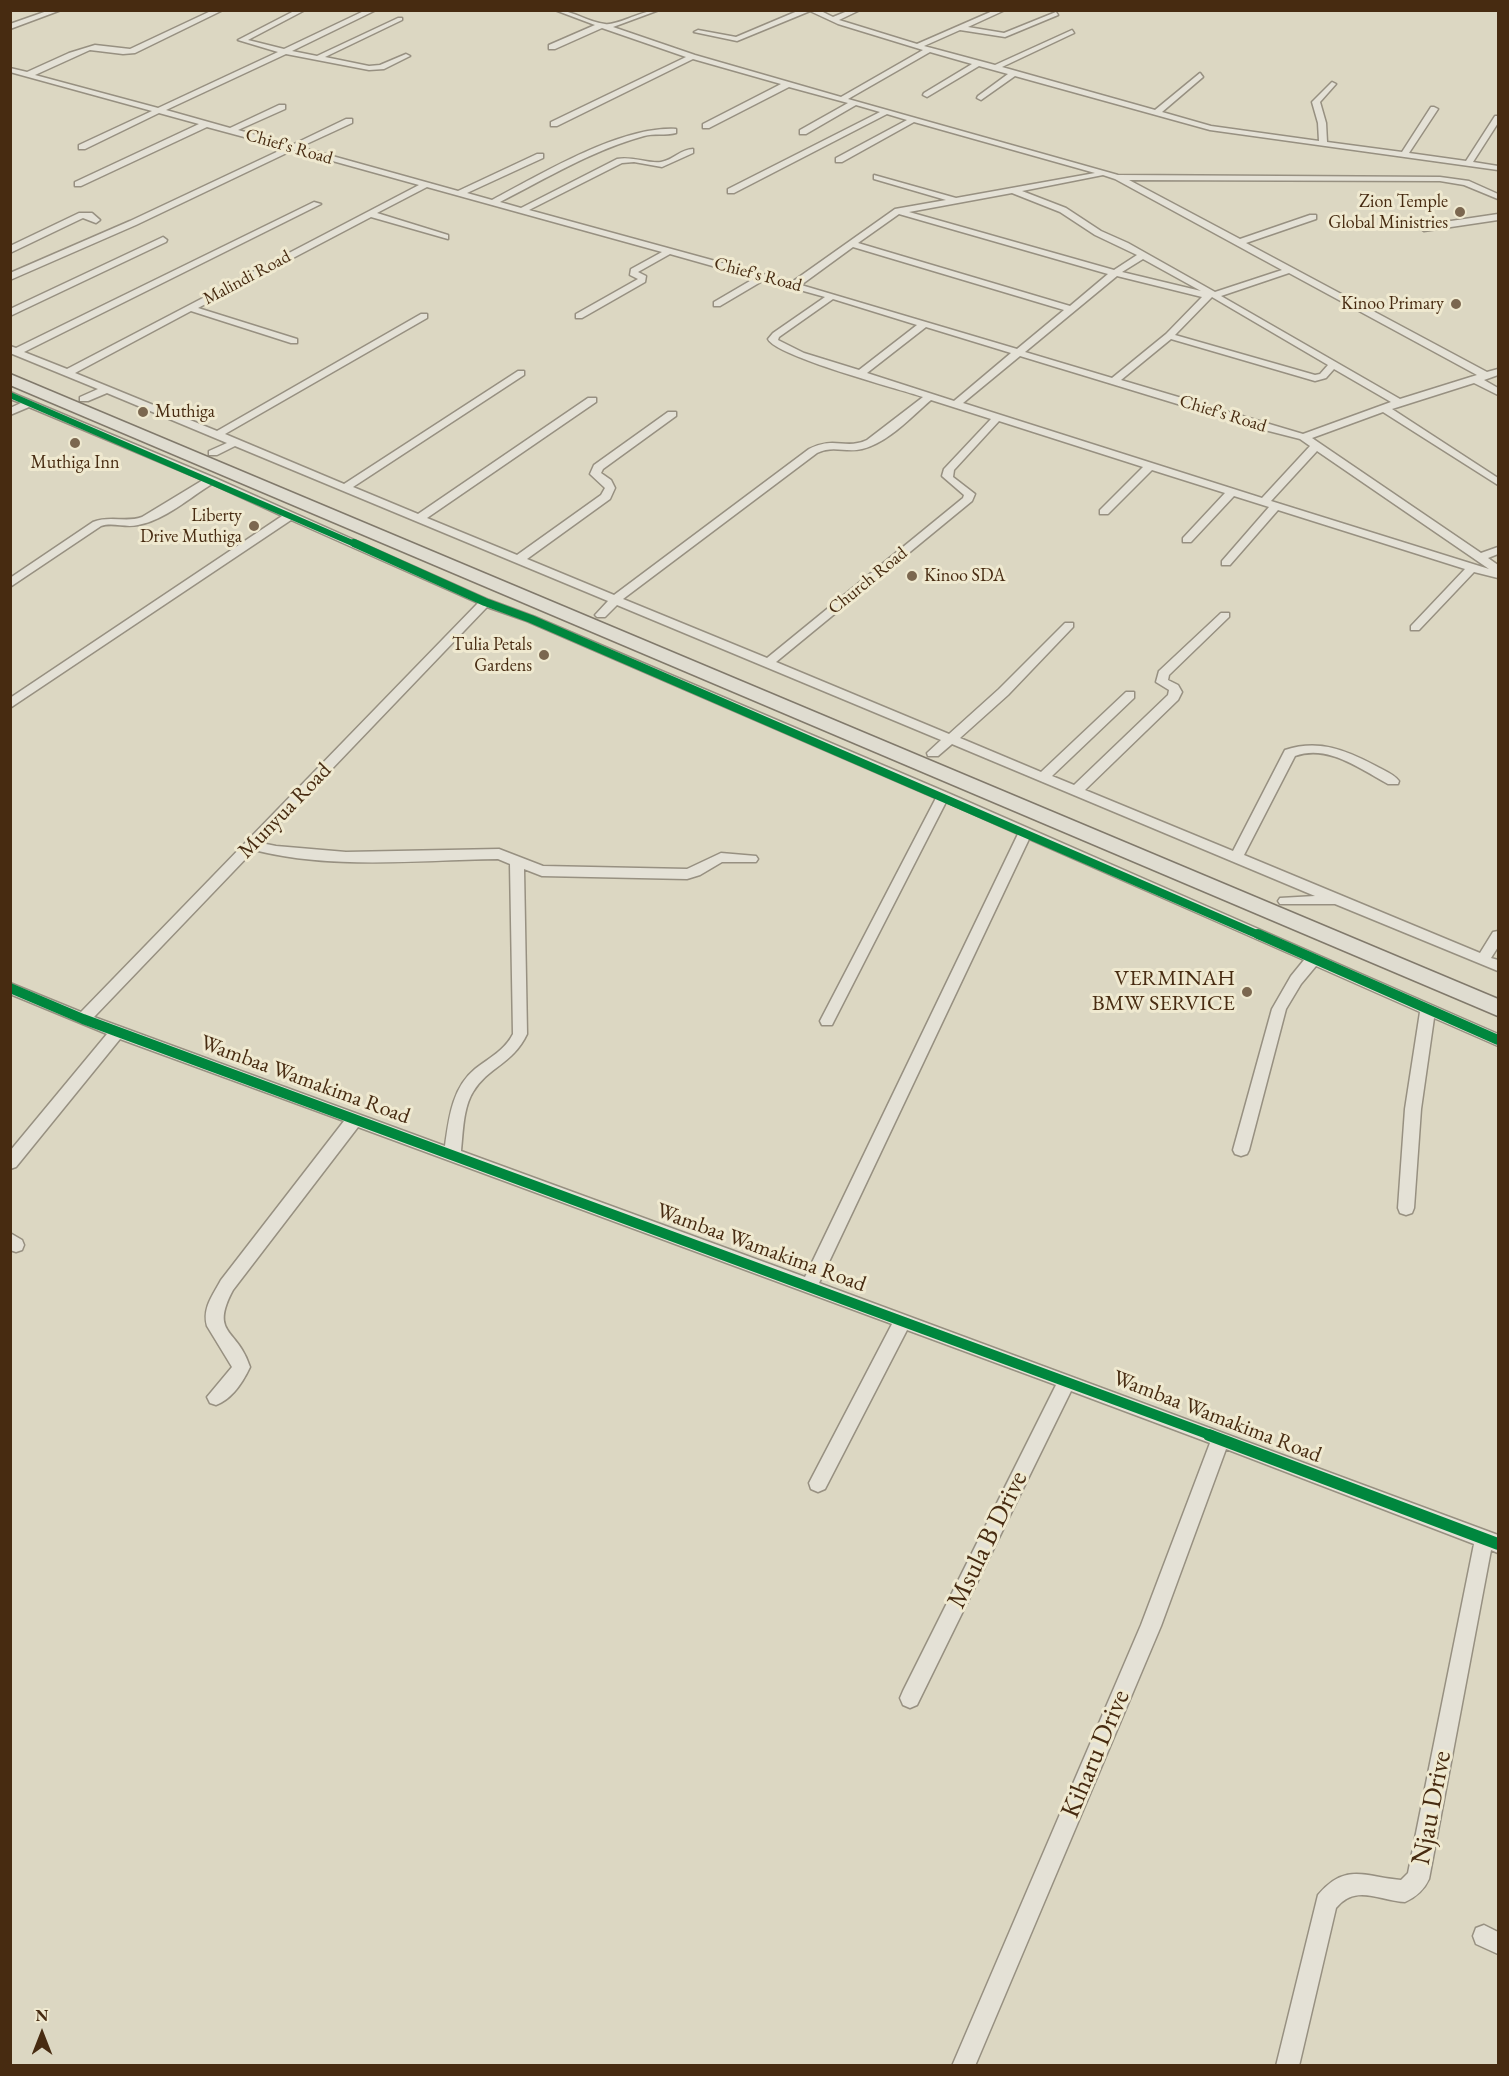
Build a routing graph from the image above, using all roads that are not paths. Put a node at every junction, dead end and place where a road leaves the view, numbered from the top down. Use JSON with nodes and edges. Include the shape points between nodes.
{"nodes":[{"id":1,"x":58,"y":10,"type":"edge"},
{"id":2,"x":220,"y":10,"type":"edge"},
{"id":3,"x":302,"y":10,"type":"edge"},
{"id":4,"x":373,"y":10,"type":"edge"},
{"id":5,"x":558,"y":10,"type":"edge"},
{"id":6,"x":656,"y":10,"type":"edge"},
{"id":7,"x":857,"y":10,"type":"edge"},
{"id":8,"x":1002,"y":10,"type":"edge"},
{"id":9,"x":813,"y":11,"type":"edge"},
{"id":10,"x":1056,"y":14,"type":"dead end"},
{"id":11,"x":400,"y":19,"type":"dead end"},
{"id":12,"x":832,"y":20,"type":"junction"},
{"id":13,"x":604,"y":26,"type":"junction"},
{"id":14,"x":10,"y":27,"type":"edge"},
{"id":15,"x":960,"y":28,"type":"junction"},
{"id":16,"x":698,"y":32,"type":"dead end"},
{"id":17,"x":1072,"y":32,"type":"dead end"},
{"id":18,"x":917,"y":46,"type":"junction"},
{"id":19,"x":552,"y":47,"type":"dead end"},
{"id":20,"x":929,"y":49,"type":"junction"},
{"id":21,"x":287,"y":52,"type":"junction"},
{"id":22,"x":406,"y":56,"type":"dead end"},
{"id":23,"x":692,"y":57,"type":"junction"},
{"id":24,"x":316,"y":58,"type":"junction"},
{"id":25,"x":978,"y":63,"type":"junction"},
{"id":26,"x":995,"y":68,"type":"junction"},
{"id":27,"x":10,"y":70,"type":"edge"},
{"id":28,"x":1014,"y":73,"type":"junction"},
{"id":29,"x":28,"y":75,"type":"junction"},
{"id":30,"x":1200,"y":75,"type":"dead end"},
{"id":31,"x":1332,"y":84,"type":"dead end"},
{"id":32,"x":788,"y":85,"type":"junction"},
{"id":33,"x":927,"y":95,"type":"dead end"},
{"id":34,"x":981,"y":98,"type":"dead end"},
{"id":35,"x":840,"y":100,"type":"junction"},
{"id":36,"x":853,"y":104,"type":"junction"},
{"id":37,"x":282,"y":107,"type":"dead end"},
{"id":38,"x":1434,"y":109,"type":"dead end"},
{"id":39,"x":161,"y":111,"type":"junction"},
{"id":40,"x":884,"y":113,"type":"junction"},
{"id":41,"x":1157,"y":113,"type":"junction"},
{"id":42,"x":730,"y":117,"type":"dead end"},
{"id":43,"x":1498,"y":118,"type":"edge"},
{"id":44,"x":349,"y":121,"type":"dead end"},
{"id":45,"x":911,"y":121,"type":"junction"},
{"id":46,"x":208,"y":123,"type":"junction"},
{"id":47,"x":554,"y":124,"type":"dead end"},
{"id":48,"x":706,"y":126,"type":"dead end"},
{"id":49,"x":232,"y":130,"type":"junction"},
{"id":50,"x":673,"y":131,"type":"dead end"},
{"id":51,"x":803,"y":132,"type":"dead end"},
{"id":52,"x":1323,"y":144,"type":"junction"},
{"id":53,"x":82,"y":147,"type":"dead end"},
{"id":54,"x":292,"y":148,"type":"junction"},
{"id":55,"x":690,"y":152,"type":"dead end"},
{"id":56,"x":1404,"y":155,"type":"junction"},
{"id":57,"x":540,"y":156,"type":"dead end"},
{"id":58,"x":839,"y":160,"type":"dead end"},
{"id":59,"x":1468,"y":164,"type":"junction"},
{"id":60,"x":1498,"y":168,"type":"edge"},
{"id":61,"x":1105,"y":174,"type":"junction"},
{"id":62,"x":877,"y":177,"type":"dead end"},
{"id":63,"x":1118,"y":177,"type":"junction"},
{"id":64,"x":78,"y":184,"type":"dead end"},
{"id":65,"x":425,"y":185,"type":"junction"},
{"id":66,"x":1012,"y":190,"type":"junction"},
{"id":67,"x":731,"y":191,"type":"dead end"},
{"id":68,"x":458,"y":194,"type":"junction"},
{"id":69,"x":1498,"y":197,"type":"edge"},
{"id":70,"x":955,"y":200,"type":"junction"},
{"id":71,"x":492,"y":203,"type":"junction"},
{"id":72,"x":317,"y":204,"type":"dead end"},
{"id":73,"x":521,"y":211,"type":"junction"},
{"id":74,"x":898,"y":211,"type":"junction"},
{"id":75,"x":370,"y":214,"type":"junction"},
{"id":76,"x":1314,"y":217,"type":"dead end"},
{"id":77,"x":1498,"y":217,"type":"edge"},
{"id":78,"x":96,"y":220,"type":"dead end"},
{"id":79,"x":1424,"y":228,"type":"dead end"},
{"id":80,"x":446,"y":237,"type":"dead end"},
{"id":81,"x":163,"y":240,"type":"dead end"},
{"id":82,"x":1238,"y":243,"type":"junction"},
{"id":83,"x":851,"y":244,"type":"junction"},
{"id":84,"x":10,"y":250,"type":"edge"},
{"id":85,"x":670,"y":251,"type":"junction"},
{"id":86,"x":1143,"y":255,"type":"junction"},
{"id":87,"x":1290,"y":270,"type":"junction"},
{"id":88,"x":1115,"y":273,"type":"junction"},
{"id":89,"x":10,"y":277,"type":"edge"},
{"id":90,"x":763,"y":277,"type":"junction"},
{"id":91,"x":794,"y":285,"type":"junction"},
{"id":92,"x":832,"y":296,"type":"junction"},
{"id":93,"x":1214,"y":297,"type":"junction"},
{"id":94,"x":717,"y":304,"type":"dead end"},
{"id":95,"x":190,"y":308,"type":"junction"},
{"id":96,"x":1071,"y":309,"type":"junction"},
{"id":97,"x":10,"y":313,"type":"edge"},
{"id":98,"x":424,"y":316,"type":"dead end"},
{"id":99,"x":579,"y":316,"type":"dead end"},
{"id":100,"x":924,"y":324,"type":"junction"},
{"id":101,"x":1168,"y":336,"type":"junction"},
{"id":102,"x":294,"y":341,"type":"dead end"},
{"id":103,"x":1019,"y":351,"type":"junction"},
{"id":104,"x":12,"y":356,"type":"edge"},
{"id":105,"x":1334,"y":364,"type":"junction"},
{"id":106,"x":69,"y":372,"type":"junction"},
{"id":107,"x":1498,"y":372,"type":"edge"},
{"id":108,"x":521,"y":373,"type":"dead end"},
{"id":109,"x":860,"y":374,"type":"junction"},
{"id":110,"x":1482,"y":378,"type":"junction"},
{"id":111,"x":10,"y":379,"type":"edge"},
{"id":112,"x":1114,"y":381,"type":"junction"},
{"id":113,"x":107,"y":388,"type":"junction"},
{"id":114,"x":1498,"y":392,"type":"edge"},
{"id":115,"x":10,"y":395,"type":"edge"},
{"id":116,"x":931,"y":395,"type":"junction"},
{"id":117,"x":592,"y":400,"type":"dead end"},
{"id":118,"x":29,"y":403,"type":"junction"},
{"id":119,"x":957,"y":403,"type":"junction"},
{"id":120,"x":1399,"y":403,"type":"junction"},
{"id":121,"x":72,"y":406,"type":"junction"},
{"id":122,"x":1384,"y":408,"type":"junction"},
{"id":123,"x":10,"y":412,"type":"edge"},
{"id":124,"x":672,"y":414,"type":"dead end"},
{"id":125,"x":998,"y":417,"type":"junction"},
{"id":126,"x":1304,"y":437,"type":"junction"},
{"id":127,"x":236,"y":442,"type":"junction"},
{"id":128,"x":215,"y":444,"type":"junction"},
{"id":129,"x":1316,"y":446,"type":"junction"},
{"id":130,"x":1150,"y":466,"type":"junction"},
{"id":131,"x":211,"y":480,"type":"junction"},
{"id":132,"x":1498,"y":482,"type":"edge"},
{"id":133,"x":345,"y":488,"type":"junction"},
{"id":134,"x":1232,"y":492,"type":"junction"},
{"id":135,"x":1264,"y":502,"type":"junction"},
{"id":136,"x":1276,"y":506,"type":"junction"},
{"id":137,"x":1104,"y":512,"type":"dead end"},
{"id":138,"x":291,"y":515,"type":"junction"},
{"id":139,"x":420,"y":518,"type":"junction"},
{"id":140,"x":388,"y":538,"type":"junction"},
{"id":141,"x":1187,"y":540,"type":"dead end"},
{"id":142,"x":368,"y":550,"type":"junction"},
{"id":143,"x":1498,"y":550,"type":"edge"},
{"id":144,"x":1480,"y":558,"type":"junction"},
{"id":145,"x":518,"y":560,"type":"junction"},
{"id":146,"x":1226,"y":563,"type":"dead end"},
{"id":147,"x":1472,"y":568,"type":"junction"},
{"id":148,"x":1498,"y":573,"type":"edge"},
{"id":149,"x":10,"y":584,"type":"edge"},
{"id":150,"x":616,"y":599,"type":"junction"},
{"id":151,"x":485,"y":602,"type":"junction"},
{"id":152,"x":547,"y":606,"type":"junction"},
{"id":153,"x":601,"y":615,"type":"junction"},
{"id":154,"x":1225,"y":615,"type":"dead end"},
{"id":155,"x":531,"y":619,"type":"junction"},
{"id":156,"x":1069,"y":625,"type":"dead end"},
{"id":157,"x":1415,"y":628,"type":"dead end"},
{"id":158,"x":610,"y":633,"type":"junction"},
{"id":159,"x":594,"y":646,"type":"junction"},
{"id":160,"x":768,"y":663,"type":"junction"},
{"id":161,"x":1130,"y":695,"type":"dead end"},
{"id":162,"x":10,"y":704,"type":"edge"},
{"id":163,"x":950,"y":740,"type":"junction"},
{"id":164,"x":933,"y":753,"type":"junction"},
{"id":165,"x":1043,"y":777,"type":"junction"},
{"id":166,"x":1393,"y":781,"type":"dead end"},
{"id":167,"x":1076,"y":791,"type":"junction"},
{"id":168,"x":943,"y":796,"type":"junction"},
{"id":169,"x":1025,"y":833,"type":"junction"},
{"id":170,"x":253,"y":845,"type":"junction"},
{"id":171,"x":1236,"y":857,"type":"junction"},
{"id":172,"x":751,"y":859,"type":"dead end"},
{"id":173,"x":517,"y":862,"type":"junction"},
{"id":174,"x":1339,"y":900,"type":"junction"},
{"id":175,"x":1285,"y":901,"type":"junction"},
{"id":176,"x":1498,"y":936,"type":"edge"},
{"id":177,"x":1483,"y":959,"type":"junction"},
{"id":178,"x":1313,"y":960,"type":"junction"},
{"id":179,"x":1498,"y":966,"type":"edge"},
{"id":180,"x":10,"y":988,"type":"edge"},
{"id":181,"x":1498,"y":990,"type":"edge"},
{"id":182,"x":1498,"y":1008,"type":"edge"},
{"id":183,"x":1428,"y":1011,"type":"junction"},
{"id":184,"x":83,"y":1019,"type":"junction"},
{"id":185,"x":827,"y":1021,"type":"dead end"},
{"id":186,"x":118,"y":1031,"type":"junction"},
{"id":187,"x":1498,"y":1040,"type":"edge"},
{"id":188,"x":355,"y":1119,"type":"junction"},
{"id":189,"x":1241,"y":1150,"type":"dead end"},
{"id":190,"x":452,"y":1156,"type":"junction"},
{"id":191,"x":10,"y":1163,"type":"edge"},
{"id":192,"x":1406,"y":1208,"type":"dead end"},
{"id":193,"x":809,"y":1286,"type":"junction"},
{"id":194,"x":903,"y":1321,"type":"junction"},
{"id":195,"x":1067,"y":1381,"type":"junction"},
{"id":196,"x":216,"y":1398,"type":"dead end"},
{"id":197,"x":1221,"y":1439,"type":"junction"},
{"id":198,"x":818,"y":1484,"type":"dead end"},
{"id":199,"x":1491,"y":1542,"type":"edge"},
{"id":200,"x":910,"y":1698,"type":"dead end"},
{"id":201,"x":963,"y":2066,"type":"edge"},
{"id":202,"x":1287,"y":2066,"type":"edge"}],
"edges":[{"from":1,"to":14,"type":"street"},
{"from":2,"to":29,"type":"street","via":[[132,51],[89,48]]},
{"from":3,"to":21,"type":"street","via":[[242,40]]},
{"from":4,"to":21,"type":"street"},
{"from":5,"to":13,"type":"street"},
{"from":6,"to":13,"type":"street"},
{"from":7,"to":12,"type":"street"},
{"from":8,"to":15,"type":"street"},
{"from":9,"to":12,"type":"street"},
{"from":9,"to":16,"type":"street","via":[[737,39]]},
{"from":10,"to":15,"type":"street","via":[[1005,35]]},
{"from":11,"to":24,"type":"street"},
{"from":12,"to":18,"type":"street"},
{"from":13,"to":19,"type":"street"},
{"from":13,"to":23,"type":"street"},
{"from":15,"to":18,"type":"street"},
{"from":17,"to":26,"type":"street"},
{"from":18,"to":20,"type":"street"},
{"from":20,"to":25,"type":"street"},
{"from":20,"to":35,"type":"street"},
{"from":21,"to":24,"type":"street"},
{"from":21,"to":39,"type":"street"},
{"from":22,"to":24,"type":"street","via":[[375,68]]},
{"from":23,"to":32,"type":"street"},
{"from":23,"to":47,"type":"street"},
{"from":25,"to":26,"type":"street"},
{"from":25,"to":33,"type":"street"},
{"from":26,"to":28,"type":"street"},
{"from":27,"to":29,"type":"street","name":"Chief's Road"},
{"from":28,"to":34,"type":"street"},
{"from":28,"to":41,"type":"street"},
{"from":29,"to":39,"type":"street","name":"Chief's Road"},
{"from":30,"to":41,"type":"street"},
{"from":31,"to":52,"type":"street","via":[[1316,102]]},
{"from":32,"to":35,"type":"street"},
{"from":32,"to":42,"type":"street"},
{"from":32,"to":48,"type":"street"},
{"from":35,"to":36,"type":"street"},
{"from":36,"to":40,"type":"street"},
{"from":36,"to":51,"type":"street"},
{"from":37,"to":49,"type":"street"},
{"from":38,"to":56,"type":"street"},
{"from":39,"to":46,"type":"street","name":"Chief's Road"},
{"from":39,"to":53,"type":"street"},
{"from":40,"to":45,"type":"street"},
{"from":40,"to":67,"type":"street"},
{"from":41,"to":52,"type":"street","via":[[1210,128]]},
{"from":43,"to":59,"type":"street"},
{"from":44,"to":54,"type":"street"},
{"from":45,"to":58,"type":"street"},
{"from":45,"to":61,"type":"street"},
{"from":46,"to":49,"type":"street","name":"Chief's Road"},
{"from":46,"to":64,"type":"street"},
{"from":49,"to":54,"type":"street","name":"Chief's Road"},
{"from":50,"to":71,"type":"street","via":[[662,135],[642,133]]},
{"from":52,"to":56,"type":"street"},
{"from":54,"to":65,"type":"street","name":"Chief's Road"},
{"from":54,"to":89,"type":"street"},
{"from":55,"to":73,"type":"street","via":[[662,165],[620,161]]},
{"from":56,"to":59,"type":"street"},
{"from":57,"to":68,"type":"street"},
{"from":59,"to":60,"type":"street"},
{"from":61,"to":63,"type":"street"},
{"from":61,"to":66,"type":"street"},
{"from":62,"to":70,"type":"street"},
{"from":63,"to":69,"type":"street","via":[[1440,178],[1466,183]]},
{"from":63,"to":82,"type":"street"},
{"from":65,"to":68,"type":"street","name":"Chief's Road"},
{"from":65,"to":75,"type":"street","name":"Malindi Road"},
{"from":66,"to":70,"type":"street"},
{"from":66,"to":86,"type":"street","via":[[1063,210]]},
{"from":68,"to":71,"type":"street","name":"Chief's Road"},
{"from":70,"to":74,"type":"street"},
{"from":71,"to":73,"type":"street","name":"Chief's Road"},
{"from":72,"to":104,"type":"street"},
{"from":73,"to":85,"type":"street","name":"Chief's Road"},
{"from":74,"to":83,"type":"street"},
{"from":74,"to":88,"type":"street"},
{"from":75,"to":80,"type":"street"},
{"from":75,"to":95,"type":"street","name":"Malindi Road"},
{"from":76,"to":82,"type":"street"},
{"from":77,"to":79,"type":"street"},
{"from":78,"to":84,"type":"street","via":[[82,215]]},
{"from":81,"to":97,"type":"street"},
{"from":82,"to":87,"type":"street"},
{"from":83,"to":91,"type":"street"},
{"from":83,"to":96,"type":"street"},
{"from":85,"to":90,"type":"street","name":"Chief's Road"},
{"from":85,"to":99,"type":"street","via":[[634,271],[642,280]]},
{"from":86,"to":88,"type":"street"},
{"from":86,"to":93,"type":"street"},
{"from":87,"to":93,"type":"street"},
{"from":87,"to":110,"type":"street"},
{"from":88,"to":93,"type":"street"},
{"from":88,"to":96,"type":"street"},
{"from":90,"to":91,"type":"street","name":"Chief's Road"},
{"from":90,"to":94,"type":"street"},
{"from":91,"to":92,"type":"street","name":"Chief's Road"},
{"from":92,"to":100,"type":"street","name":"Chief's Road"},
{"from":92,"to":109,"type":"street","via":[[774,342]]},
{"from":93,"to":101,"type":"street"},
{"from":93,"to":105,"type":"street"},
{"from":95,"to":102,"type":"street"},
{"from":95,"to":106,"type":"street","name":"Malindi Road"},
{"from":96,"to":103,"type":"street"},
{"from":98,"to":128,"type":"street"},
{"from":100,"to":103,"type":"street","name":"Chief's Road"},
{"from":100,"to":109,"type":"street"},
{"from":101,"to":105,"type":"street","via":[[1315,378],[1323,376]]},
{"from":101,"to":112,"type":"street"},
{"from":103,"to":112,"type":"street","name":"Chief's Road"},
{"from":103,"to":119,"type":"street"},
{"from":104,"to":106,"type":"street"},
{"from":104,"to":121,"type":"highway"},
{"from":105,"to":120,"type":"street"},
{"from":106,"to":113,"type":"street"},
{"from":107,"to":110,"type":"street"},
{"from":108,"to":133,"type":"street"},
{"from":109,"to":116,"type":"street"},
{"from":110,"to":114,"type":"street"},
{"from":110,"to":120,"type":"street"},
{"from":111,"to":121,"type":"highway"},
{"from":112,"to":126,"type":"street","name":"Chief's Road"},
{"from":113,"to":121,"type":"street"},
{"from":113,"to":128,"type":"street"},
{"from":115,"to":118,"type":"street"},
{"from":116,"to":119,"type":"street"},
{"from":116,"to":150,"type":"street","via":[[869,443],[860,447],[822,445]]},
{"from":117,"to":139,"type":"street"},
{"from":118,"to":121,"type":"street"},
{"from":118,"to":123,"type":"street"},
{"from":119,"to":125,"type":"street"},
{"from":120,"to":122,"type":"street"},
{"from":121,"to":128,"type":"highway"},
{"from":121,"to":131,"type":"street"},
{"from":121,"to":140,"type":"highway"},
{"from":122,"to":126,"type":"street"},
{"from":122,"to":132,"type":"street"},
{"from":124,"to":145,"type":"street","via":[[597,467],[595,474],[610,488],[606,497]]},
{"from":125,"to":130,"type":"street"},
{"from":125,"to":160,"type":"street","name":"Church Road","via":[[949,469],[950,482],[967,490],[968,499]]},
{"from":126,"to":129,"type":"street"},
{"from":127,"to":128,"type":"street"},
{"from":127,"to":128,"type":"street"},
{"from":127,"to":133,"type":"street"},
{"from":128,"to":153,"type":"highway"},
{"from":129,"to":135,"type":"street"},
{"from":129,"to":144,"type":"street"},
{"from":130,"to":134,"type":"street"},
{"from":130,"to":137,"type":"street"},
{"from":131,"to":138,"type":"street"},
{"from":131,"to":149,"type":"street","via":[[143,520],[113,519],[97,524]]},
{"from":133,"to":139,"type":"street"},
{"from":134,"to":135,"type":"street"},
{"from":134,"to":141,"type":"street"},
{"from":135,"to":136,"type":"street"},
{"from":136,"to":146,"type":"street"},
{"from":136,"to":147,"type":"street"},
{"from":138,"to":142,"type":"street"},
{"from":138,"to":162,"type":"street"},
{"from":139,"to":145,"type":"street"},
{"from":140,"to":142,"type":"street"},
{"from":140,"to":152,"type":"highway"},
{"from":142,"to":151,"type":"street"},
{"from":143,"to":144,"type":"street"},
{"from":144,"to":148,"type":"street"},
{"from":145,"to":150,"type":"street"},
{"from":147,"to":148,"type":"street"},
{"from":147,"to":157,"type":"street"},
{"from":150,"to":153,"type":"street"},
{"from":150,"to":160,"type":"street"},
{"from":151,"to":155,"type":"street"},
{"from":151,"to":170,"type":"street","name":"Munyua Road"},
{"from":152,"to":155,"type":"street"},
{"from":152,"to":158,"type":"highway"},
{"from":153,"to":164,"type":"highway"},
{"from":154,"to":167,"type":"street","via":[[1163,674],[1162,682],[1174,688],[1174,697]]},
{"from":155,"to":159,"type":"street"},
{"from":156,"to":163,"type":"street"},
{"from":158,"to":159,"type":"street"},
{"from":158,"to":182,"type":"highway"},
{"from":159,"to":168,"type":"street"},
{"from":160,"to":163,"type":"street"},
{"from":161,"to":165,"type":"street"},
{"from":163,"to":164,"type":"street"},
{"from":163,"to":165,"type":"street"},
{"from":164,"to":175,"type":"highway"},
{"from":165,"to":167,"type":"street"},
{"from":166,"to":171,"type":"street","via":[[1328,750],[1299,748],[1290,753]]},
{"from":167,"to":171,"type":"street"},
{"from":168,"to":169,"type":"street"},
{"from":168,"to":185,"type":"street"},
{"from":169,"to":178,"type":"street"},
{"from":169,"to":193,"type":"street"},
{"from":170,"to":173,"type":"street","via":[[276,851],[346,857],[499,854]]},
{"from":170,"to":184,"type":"street","name":"Munyua Road"},
{"from":171,"to":174,"type":"street"},
{"from":172,"to":173,"type":"street","via":[[716,859],[696,873],[670,875],[542,871]]},
{"from":173,"to":190,"type":"street","via":[[520,1034],[516,1045],[476,1078],[464,1094]]},
{"from":174,"to":175,"type":"street"},
{"from":174,"to":177,"type":"street"},
{"from":175,"to":181,"type":"highway"},
{"from":176,"to":177,"type":"street"},
{"from":177,"to":179,"type":"street"},
{"from":178,"to":183,"type":"street"},
{"from":178,"to":189,"type":"street","via":[[1279,1009]]},
{"from":180,"to":184,"type":"street","name":"Wambaa Wamakima Road"},
{"from":183,"to":187,"type":"street"},
{"from":183,"to":192,"type":"street","via":[[1413,1110]]},
{"from":184,"to":186,"type":"street","name":"Wambaa Wamakima Road"},
{"from":186,"to":188,"type":"street","name":"Wambaa Wamakima Road"},
{"from":186,"to":191,"type":"street"},
{"from":188,"to":190,"type":"street","name":"Wambaa Wamakima Road"},
{"from":188,"to":196,"type":"street","via":[[227,1286],[213,1313],[241,1367]]},
{"from":190,"to":193,"type":"street","name":"Wambaa Wamakima Road"},
{"from":193,"to":194,"type":"street","name":"Wambaa Wamakima Road"},
{"from":194,"to":195,"type":"street","name":"Wambaa Wamakima Road"},
{"from":194,"to":198,"type":"street"},
{"from":195,"to":197,"type":"street","name":"Wambaa Wamakima Road"},
{"from":195,"to":200,"type":"street","name":"Msula B Drive"},
{"from":197,"to":199,"type":"street","name":"Wambaa Wamakima Road"},
{"from":197,"to":201,"type":"street","name":"Kiharu Drive","via":[[1151,1626]]},
{"from":199,"to":202,"type":"street","name":"Njau Drive","via":[[1418,1879],[1405,1891],[1351,1882],[1336,1889],[1326,1903]]}]}
